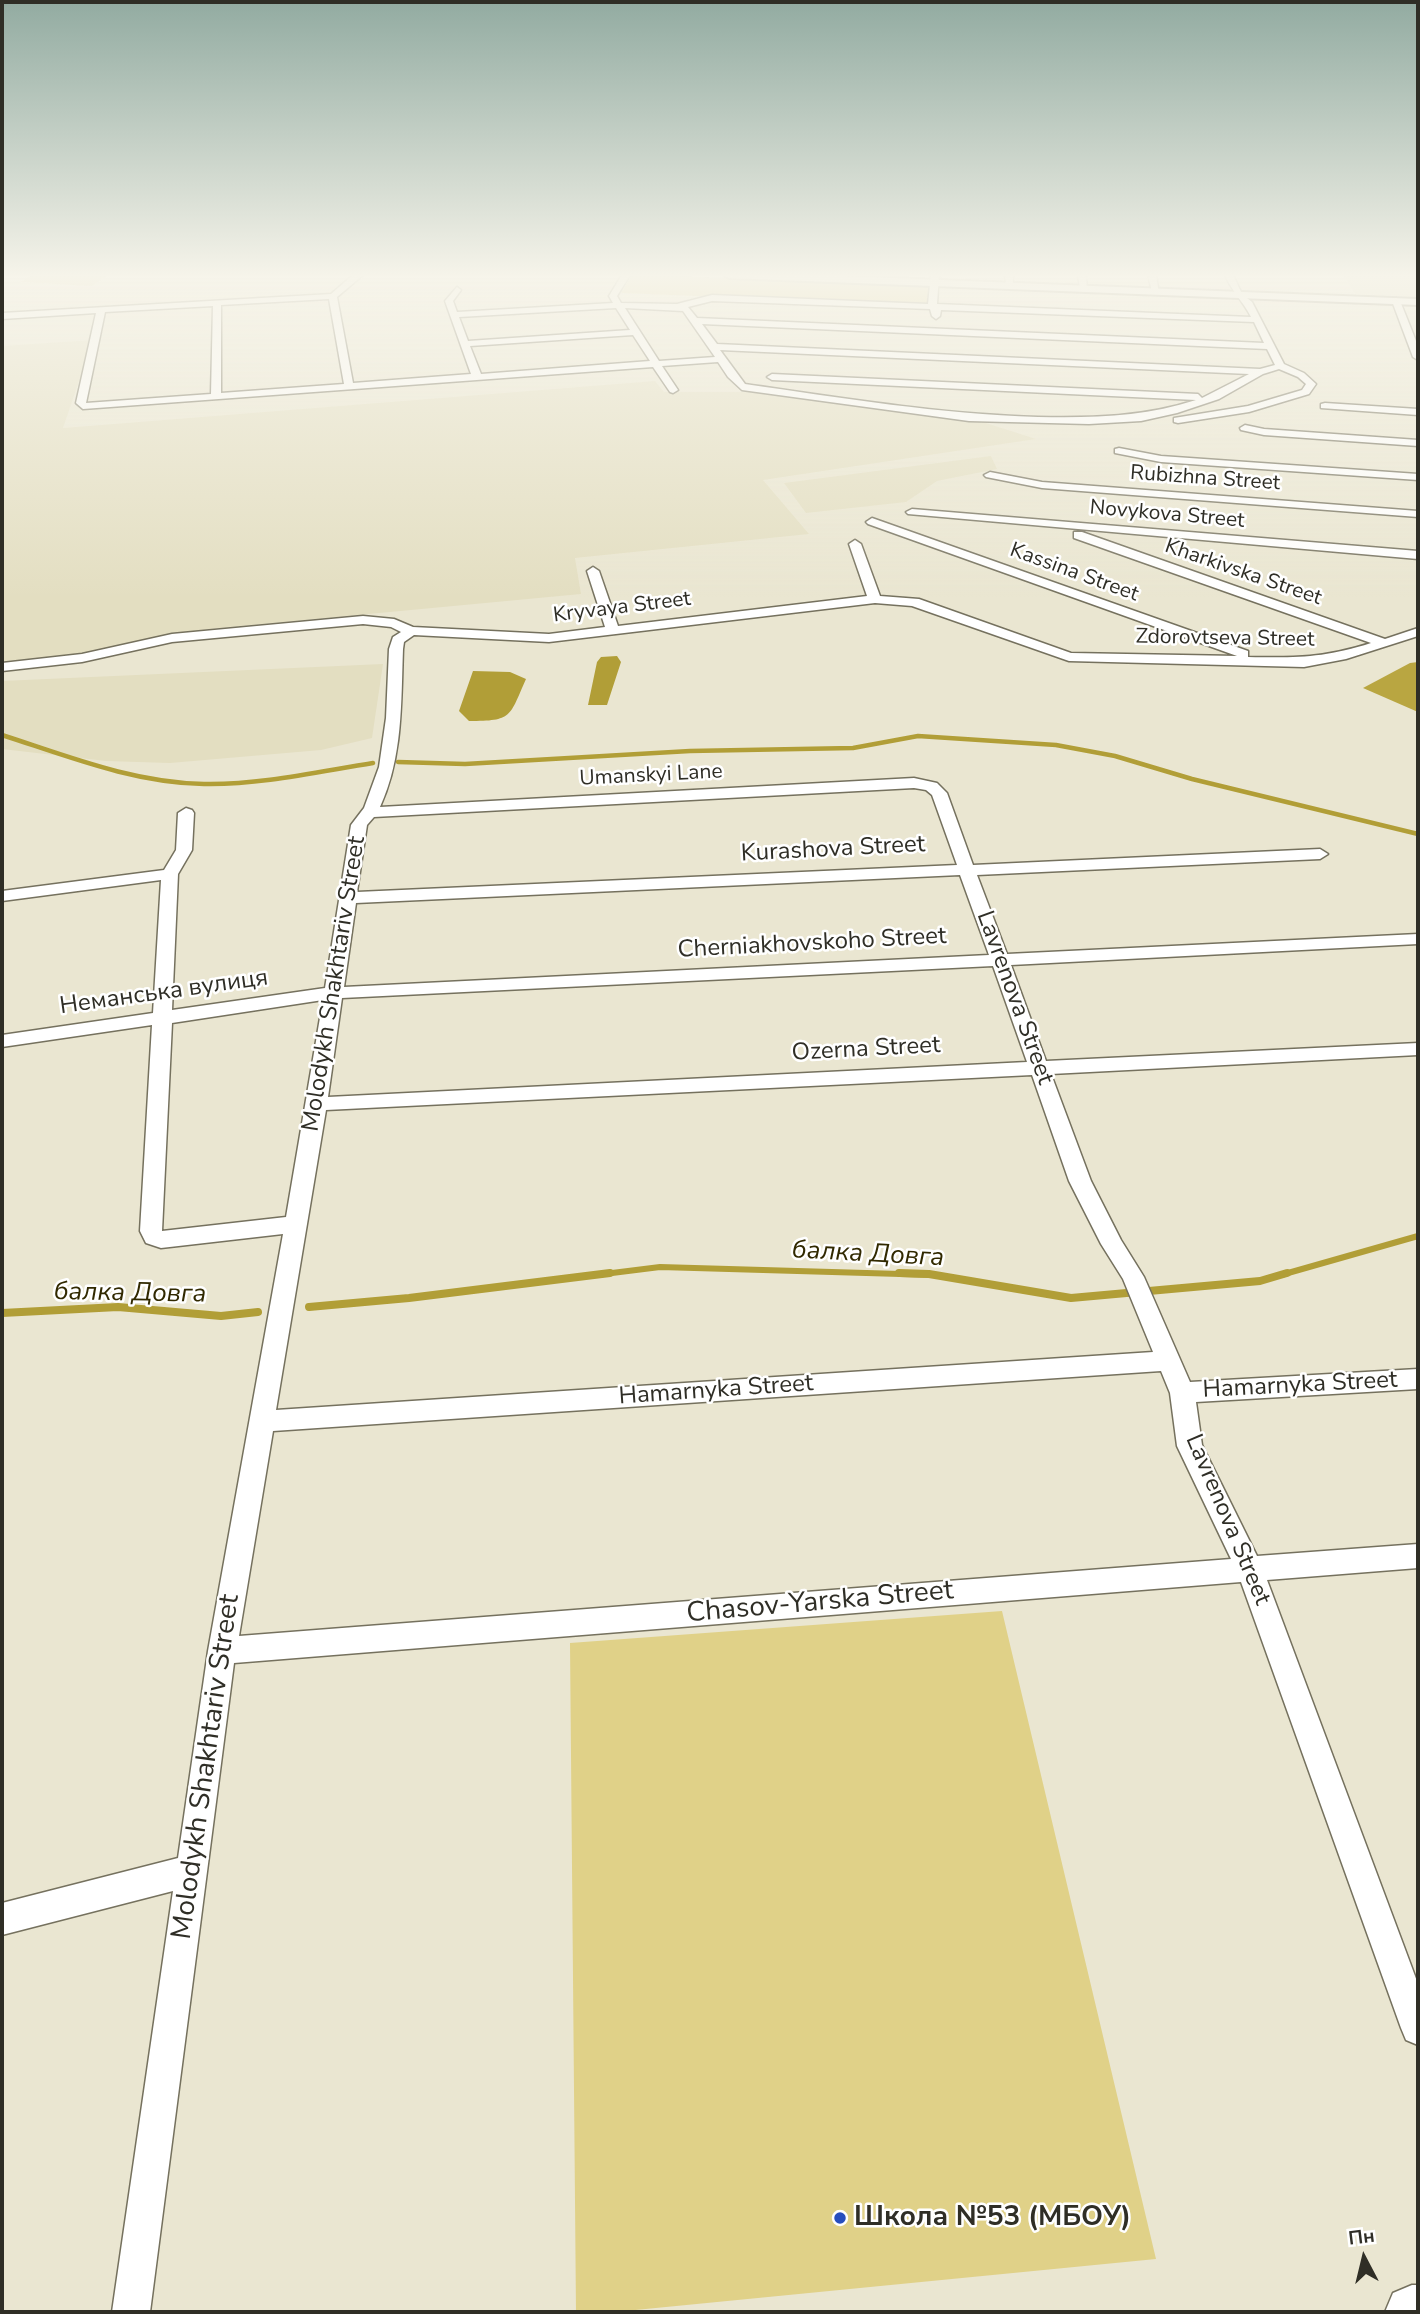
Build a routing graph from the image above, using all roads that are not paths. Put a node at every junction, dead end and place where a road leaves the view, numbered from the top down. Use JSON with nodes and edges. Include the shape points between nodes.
{"nodes":[{"id":1,"x":85,"y":383,"type":"edge"},
{"id":2,"x":216,"y":383,"type":"edge"},
{"id":3,"x":348,"y":383,"type":"edge"},
{"id":4,"x":400,"y":383,"type":"edge"},
{"id":5,"x":668,"y":383,"type":"edge"},
{"id":6,"x":737,"y":383,"type":"edge"},
{"id":7,"x":903,"y":383,"type":"edge"},
{"id":8,"x":1240,"y":383,"type":"edge"},
{"id":9,"x":1310,"y":383,"type":"edge"},
{"id":10,"x":927,"y":384,"type":"joint"},
{"id":11,"x":349,"y":387,"type":"junction"},
{"id":12,"x":673,"y":390,"type":"dead end"},
{"id":13,"x":216,"y":397,"type":"junction"},
{"id":14,"x":1215,"y":397,"type":"junction"},
{"id":15,"x":1325,"y":406,"type":"dead end"},
{"id":16,"x":1418,"y":412,"type":"edge"},
{"id":17,"x":952,"y":425,"type":"dead end"},
{"id":18,"x":1245,"y":428,"type":"dead end"},
{"id":19,"x":1418,"y":443,"type":"edge"},
{"id":20,"x":1119,"y":451,"type":"dead end"},
{"id":21,"x":990,"y":475,"type":"dead end"},
{"id":22,"x":1418,"y":477,"type":"edge"},
{"id":23,"x":912,"y":512,"type":"dead end"},
{"id":24,"x":1418,"y":514,"type":"edge"},
{"id":25,"x":872,"y":522,"type":"dead end"},
{"id":26,"x":1049,"y":525,"type":"junction"},
{"id":27,"x":855,"y":544,"type":"dead end"},
{"id":28,"x":1418,"y":555,"type":"edge"},
{"id":29,"x":593,"y":571,"type":"dead end"},
{"id":30,"x":876,"y":599,"type":"junction"},
{"id":31,"x":613,"y":630,"type":"junction"},
{"id":32,"x":411,"y":631,"type":"junction"},
{"id":33,"x":1418,"y":632,"type":"edge"},
{"id":34,"x":1384,"y":643,"type":"junction"},
{"id":35,"x":1069,"y":657,"type":"joint"},
{"id":36,"x":1262,"y":661,"type":"junction"},
{"id":37,"x":2,"y":667,"type":"edge"},
{"id":38,"x":931,"y":786,"type":"joint"},
{"id":39,"x":373,"y":812,"type":"junction"},
{"id":40,"x":186,"y":813,"type":"dead end"},
{"id":41,"x":1320,"y":854,"type":"dead end"},
{"id":42,"x":966,"y":868,"type":"junction"},
{"id":43,"x":170,"y":874,"type":"junction"},
{"id":44,"x":2,"y":896,"type":"edge"},
{"id":45,"x":348,"y":898,"type":"junction"},
{"id":46,"x":1418,"y":939,"type":"edge"},
{"id":47,"x":1000,"y":959,"type":"junction"},
{"id":48,"x":334,"y":993,"type":"junction"},
{"id":49,"x":161,"y":1018,"type":"junction"},
{"id":50,"x":2,"y":1041,"type":"edge"},
{"id":51,"x":1418,"y":1049,"type":"edge"},
{"id":52,"x":1040,"y":1067,"type":"junction"},
{"id":53,"x":317,"y":1104,"type":"junction"},
{"id":54,"x":296,"y":1224,"type":"junction"},
{"id":55,"x":1169,"y":1361,"type":"junction"},
{"id":56,"x":1418,"y":1379,"type":"edge"},
{"id":57,"x":1182,"y":1393,"type":"junction"},
{"id":58,"x":262,"y":1421,"type":"junction"},
{"id":59,"x":1418,"y":1556,"type":"edge"},
{"id":60,"x":1249,"y":1568,"type":"junction"},
{"id":61,"x":222,"y":1651,"type":"junction"},
{"id":62,"x":190,"y":1871,"type":"junction"},
{"id":63,"x":2,"y":1919,"type":"edge"},
{"id":64,"x":1418,"y":2028,"type":"edge"},
{"id":65,"x":131,"y":2312,"type":"edge"},
{"id":66,"x":1412,"y":2312,"type":"edge"},
{"id":67,"x":1418,"y":2312,"type":"edge"}],
"edges":[{"from":1,"to":13,"type":"street","via":[[83,406]]},
{"from":2,"to":13,"type":"street"},
{"from":3,"to":11,"type":"street"},
{"from":4,"to":11,"type":"street"},
{"from":5,"to":12,"type":"street"},
{"from":6,"to":14,"type":"street","via":[[1002,421],[1141,418]]},
{"from":7,"to":10,"type":"street"},
{"from":8,"to":14,"type":"street"},
{"from":9,"to":17,"type":"street","via":[[1306,391],[1248,409],[1123,429]]},
{"from":10,"to":14,"type":"street"},
{"from":11,"to":13,"type":"street"},
{"from":15,"to":16,"type":"street"},
{"from":18,"to":19,"type":"street"},
{"from":20,"to":22,"type":"street"},
{"from":21,"to":24,"type":"street","name":"Rubizhna Street","via":[[1042,485]]},
{"from":23,"to":26,"type":"street","name":"Novykova Street"},
{"from":25,"to":36,"type":"street","name":"Kassina Street"},
{"from":26,"to":28,"type":"street","name":"Novykova Street"},
{"from":26,"to":34,"type":"street","name":"Kharkivska Street"},
{"from":27,"to":30,"type":"street"},
{"from":29,"to":31,"type":"street"},
{"from":30,"to":31,"type":"street","name":"Kryvaya Street"},
{"from":30,"to":35,"type":"street","name":"Kryvaya Street","via":[[914,601]]},
{"from":31,"to":32,"type":"street","name":"Kryvaya Street","via":[[528,638]]},
{"from":32,"to":37,"type":"street","name":"Kryvaya Street","via":[[394,622],[363,620],[173,638],[82,658]]},
{"from":32,"to":39,"type":"street","name":"Molodykh Shakhtariv Street","via":[[398,640],[389,754]]},
{"from":33,"to":34,"type":"street","name":"Zdorovtseva Street"},
{"from":34,"to":36,"type":"street","name":"Zdorovtseva Street","via":[[1324,662],[1292,665]]},
{"from":35,"to":36,"type":"street","name":"Zdorovtseva Street"},
{"from":38,"to":39,"type":"street","name":"Umanskyi Lane","via":[[914,783]]},
{"from":38,"to":42,"type":"street","name":"Lavrenova Street","via":[[939,793]]},
{"from":39,"to":45,"type":"street","name":"Molodykh Shakhtariv Street","via":[[359,825]]},
{"from":40,"to":43,"type":"street","via":[[184,850]]},
{"from":41,"to":42,"type":"street","name":"Kurashova Street"},
{"from":42,"to":45,"type":"street","name":"Kurashova Street"},
{"from":42,"to":47,"type":"street","name":"Lavrenova Street"},
{"from":43,"to":44,"type":"street"},
{"from":43,"to":49,"type":"street"},
{"from":45,"to":48,"type":"street","name":"Molodykh Shakhtariv Street"},
{"from":46,"to":47,"type":"street","name":"Cherniakhovskoho Street"},
{"from":47,"to":48,"type":"street","name":"Cherniakhovskoho Street"},
{"from":47,"to":52,"type":"street","name":"Lavrenova Street"},
{"from":48,"to":49,"type":"street","name":"Неманська вулиця"},
{"from":48,"to":53,"type":"street","name":"Molodykh Shakhtariv Street"},
{"from":49,"to":50,"type":"street","name":"Неманська вулиця"},
{"from":49,"to":54,"type":"street","via":[[154,1237],[161,1240]]},
{"from":51,"to":52,"type":"street","name":"Ozerna Street"},
{"from":52,"to":53,"type":"street","name":"Ozerna Street"},
{"from":52,"to":55,"type":"street","name":"Lavrenova Street","via":[[1080,1181],[1133,1278]]},
{"from":53,"to":54,"type":"street","name":"Molodykh Shakhtariv Street"},
{"from":54,"to":58,"type":"street","name":"Molodykh Shakhtariv Street"},
{"from":55,"to":57,"type":"street","name":"Lavrenova Street"},
{"from":55,"to":58,"type":"street","name":"Hamarnyka Street"},
{"from":56,"to":57,"type":"street","name":"Hamarnyka Street"},
{"from":57,"to":60,"type":"street","name":"Lavrenova Street","via":[[1190,1446]]},
{"from":58,"to":61,"type":"street","name":"Molodykh Shakhtariv Street"},
{"from":59,"to":60,"type":"street","name":"Chasov-Yarska Street"},
{"from":60,"to":61,"type":"street","name":"Chasov-Yarska Street"},
{"from":60,"to":64,"type":"street","name":"Lavrenova Street"},
{"from":61,"to":62,"type":"street","name":"Molodykh Shakhtariv Street"},
{"from":62,"to":63,"type":"street"},
{"from":62,"to":65,"type":"street","name":"Molodykh Shakhtariv Street"},
{"from":66,"to":67,"type":"main road"}]}
